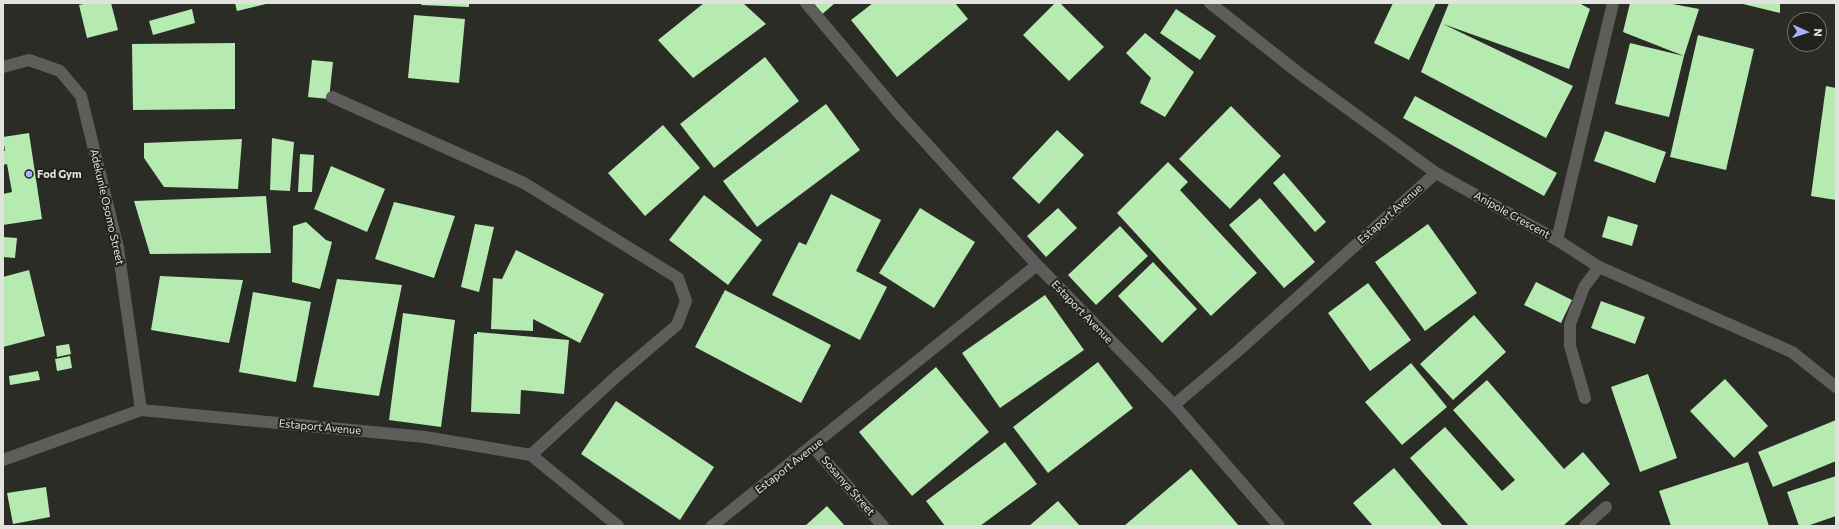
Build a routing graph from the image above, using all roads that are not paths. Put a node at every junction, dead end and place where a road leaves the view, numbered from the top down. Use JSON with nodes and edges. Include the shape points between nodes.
{"nodes":[{"id":1,"x":806,"y":3,"type":"edge"},
{"id":2,"x":1210,"y":3,"type":"edge"},
{"id":3,"x":1613,"y":3,"type":"edge"},
{"id":4,"x":3,"y":66,"type":"edge"},
{"id":5,"x":332,"y":97,"type":"dead end"},
{"id":6,"x":1436,"y":173,"type":"junction"},
{"id":7,"x":1557,"y":240,"type":"junction"},
{"id":8,"x":1037,"y":265,"type":"junction"},
{"id":9,"x":1599,"y":267,"type":"junction"},
{"id":10,"x":1836,"y":387,"type":"edge"},
{"id":11,"x":1585,"y":398,"type":"dead end"},
{"id":12,"x":1174,"y":405,"type":"junction"},
{"id":13,"x":141,"y":410,"type":"junction"},
{"id":14,"x":813,"y":447,"type":"junction"},
{"id":15,"x":531,"y":455,"type":"junction"},
{"id":16,"x":3,"y":460,"type":"edge"},
{"id":17,"x":1606,"y":507,"type":"dead end"},
{"id":18,"x":618,"y":526,"type":"edge"},
{"id":19,"x":712,"y":526,"type":"edge"},
{"id":20,"x":883,"y":526,"type":"edge"},
{"id":21,"x":1279,"y":526,"type":"edge"},
{"id":22,"x":1585,"y":526,"type":"edge"}],
"edges":[{"from":1,"to":8,"type":"street","via":[[896,110]]},
{"from":2,"to":6,"type":"street","name":"Anipole Crescent","via":[[1300,74]]},
{"from":3,"to":7,"type":"street"},
{"from":4,"to":13,"type":"street","name":"Adekunle Osomo Street","via":[[30,60],[60,71],[81,96],[118,248]]},
{"from":5,"to":15,"type":"street","via":[[524,184],[678,278],[686,302],[677,325]]},
{"from":6,"to":7,"type":"street","name":"Anipole Crescent"},
{"from":6,"to":12,"type":"street","name":"Estaport Avenue"},
{"from":7,"to":9,"type":"street","name":"Anipole Crescent"},
{"from":8,"to":12,"type":"street","name":"Estaport Avenue"},
{"from":8,"to":14,"type":"street","name":"Estaport Avenue"},
{"from":9,"to":10,"type":"street","name":"Anipole Crescent","via":[[1792,352]]},
{"from":9,"to":11,"type":"street","via":[[1584,287],[1570,324],[1570,346]]},
{"from":12,"to":21,"type":"street"},
{"from":13,"to":15,"type":"street","name":"Estaport Avenue","via":[[424,437]]},
{"from":13,"to":16,"type":"street","name":"Estaport Avenue"},
{"from":14,"to":19,"type":"street","name":"Estaport Avenue"},
{"from":14,"to":20,"type":"street","name":"Sosanya Street"},
{"from":15,"to":18,"type":"street","name":"Estaport Avenue"},
{"from":17,"to":22,"type":"street"}]}
